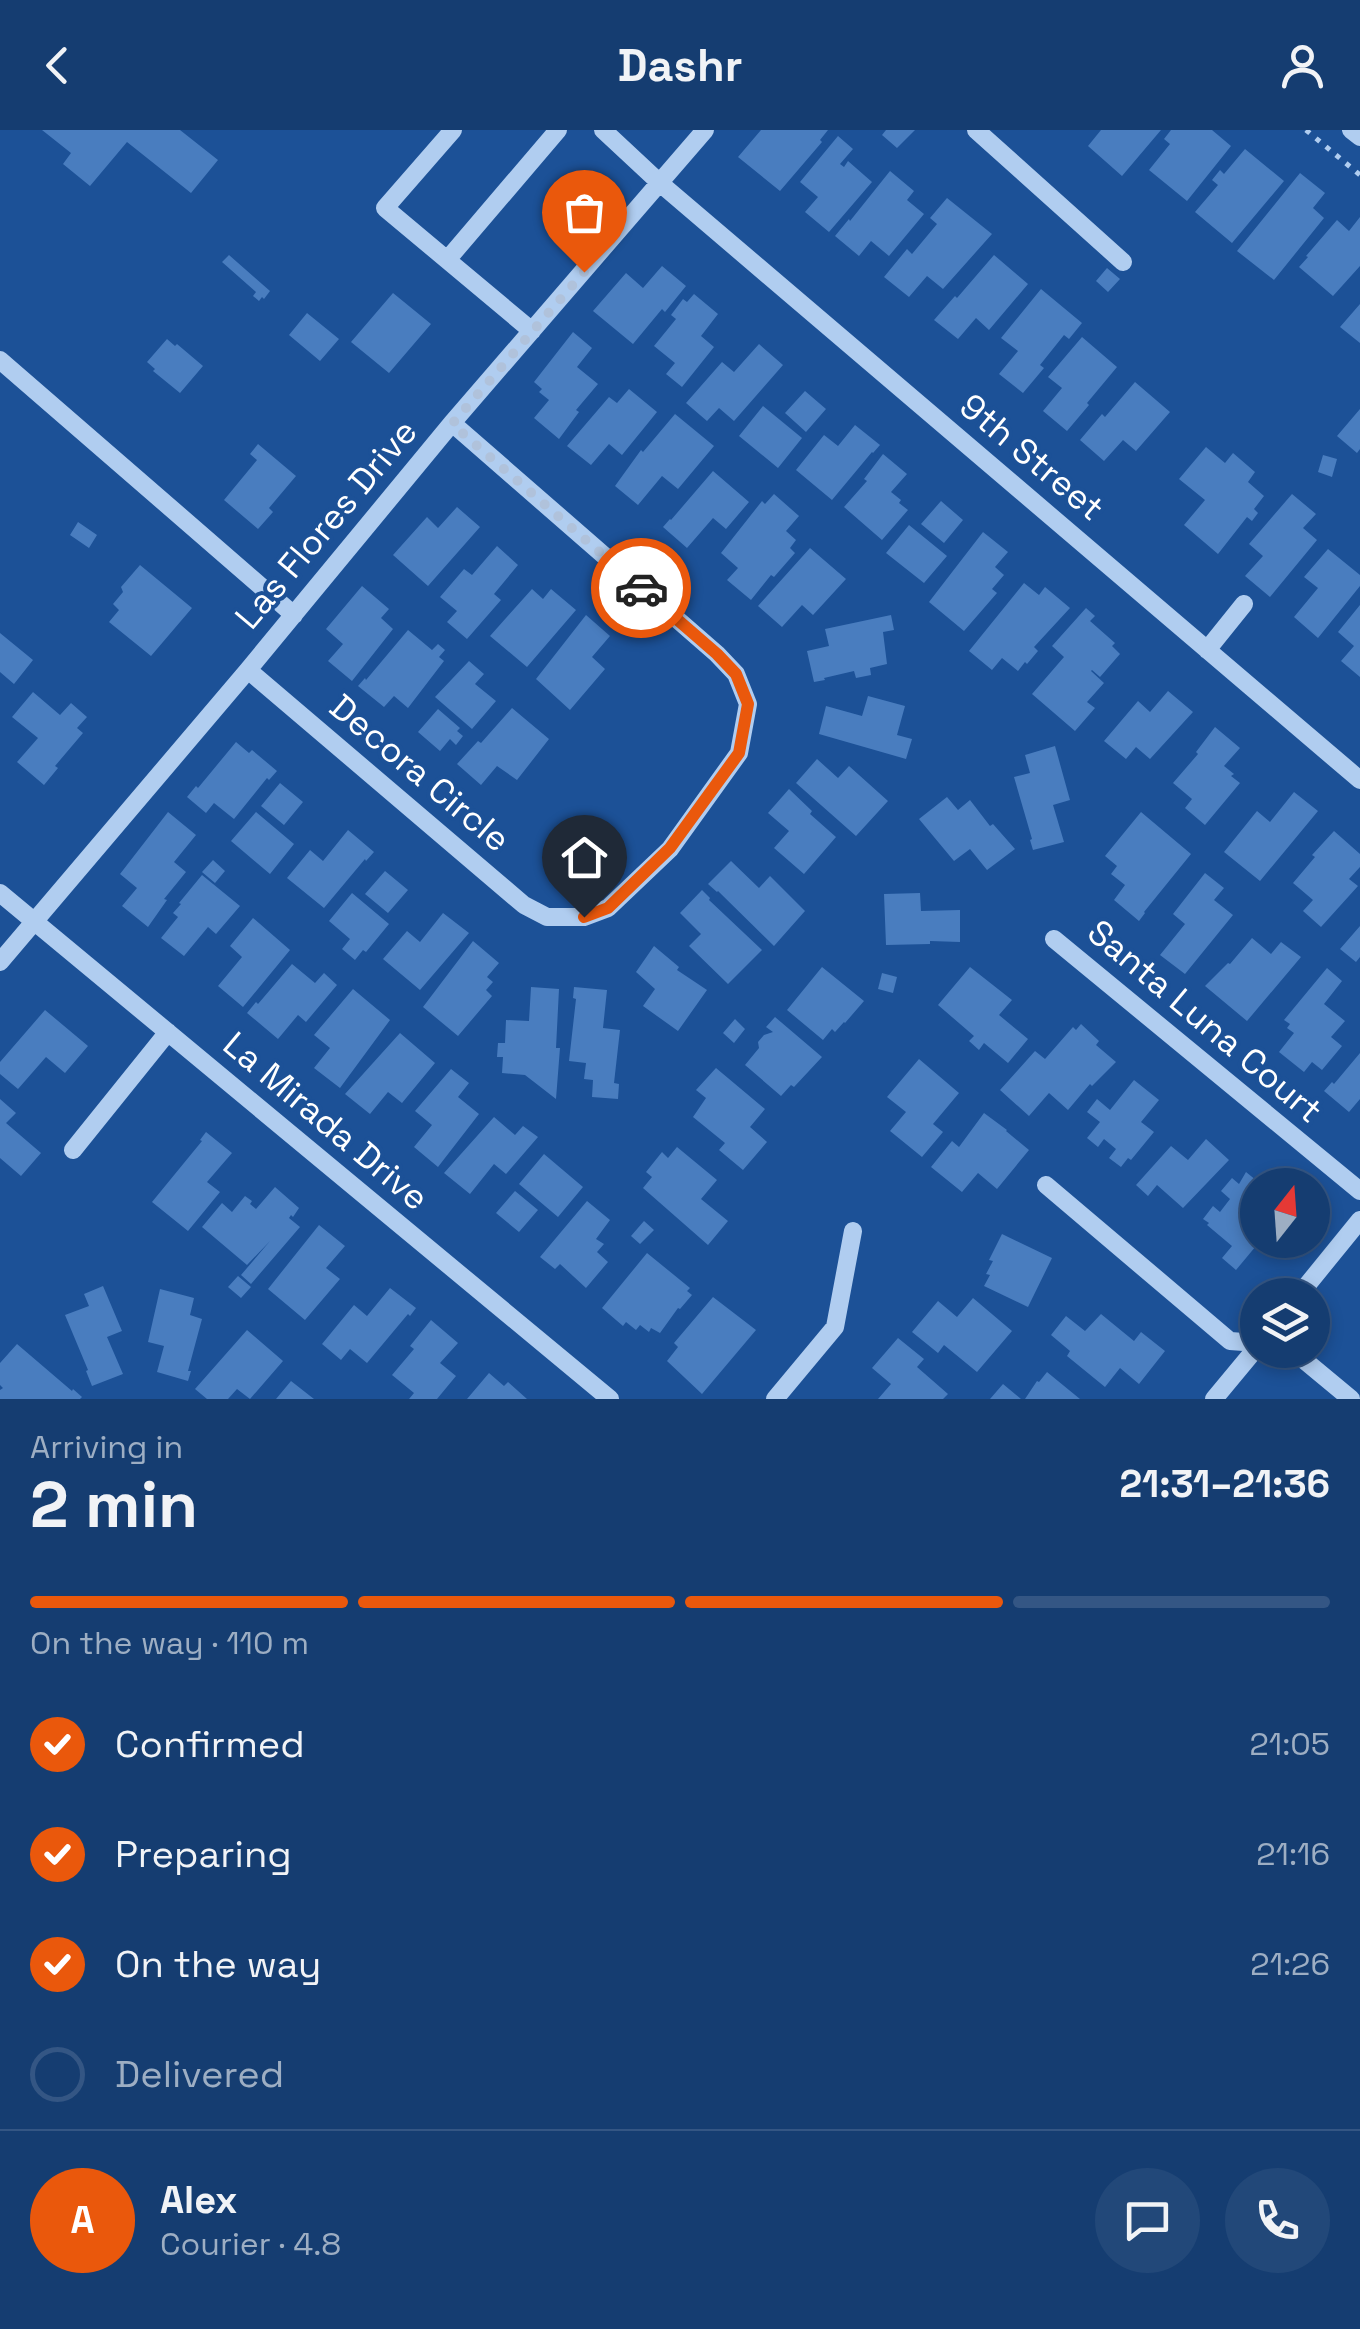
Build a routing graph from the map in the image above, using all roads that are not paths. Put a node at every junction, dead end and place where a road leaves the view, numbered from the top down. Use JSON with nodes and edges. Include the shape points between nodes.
{"nodes":[{"id":1,"x":453,"y":130,"type":"edge"},
{"id":2,"x":558,"y":130,"type":"edge"},
{"id":3,"x":603,"y":130,"type":"edge"},
{"id":4,"x":705,"y":130,"type":"edge"},
{"id":5,"x":976,"y":130,"type":"edge"},
{"id":6,"x":1352,"y":130,"type":"edge"},
{"id":7,"x":1360,"y":137,"type":"edge"},
{"id":8,"x":661,"y":184,"type":"junction"},
{"id":9,"x":447,"y":260,"type":"junction"},
{"id":10,"x":1123,"y":262,"type":"dead end"},
{"id":11,"x":532,"y":332,"type":"junction"},
{"id":12,"x":0,"y":360,"type":"edge"},
{"id":13,"x":452,"y":424,"type":"junction"},
{"id":14,"x":1244,"y":604,"type":"dead end"},
{"id":15,"x":294,"y":615,"type":"junction"},
{"id":16,"x":1207,"y":650,"type":"junction"},
{"id":17,"x":248,"y":670,"type":"junction"},
{"id":18,"x":1360,"y":780,"type":"edge"},
{"id":19,"x":0,"y":893,"type":"edge"},
{"id":20,"x":35,"y":922,"type":"junction"},
{"id":21,"x":1054,"y":939,"type":"dead end"},
{"id":22,"x":0,"y":962,"type":"edge"},
{"id":23,"x":168,"y":1032,"type":"junction"},
{"id":24,"x":73,"y":1150,"type":"dead end"},
{"id":25,"x":1046,"y":1185,"type":"dead end"},
{"id":26,"x":1360,"y":1192,"type":"edge"},
{"id":27,"x":1360,"y":1220,"type":"edge"},
{"id":28,"x":854,"y":1231,"type":"dead end"},
{"id":29,"x":1313,"y":1278,"type":"edge"},
{"id":30,"x":1240,"y":1342,"type":"edge"},
{"id":31,"x":1240,"y":1366,"type":"edge"},
{"id":32,"x":1314,"y":1368,"type":"edge"},
{"id":33,"x":610,"y":1399,"type":"edge"},
{"id":34,"x":775,"y":1399,"type":"edge"},
{"id":35,"x":1214,"y":1399,"type":"edge"},
{"id":36,"x":1351,"y":1399,"type":"edge"}],
"edges":[{"from":1,"to":9,"type":"street","via":[[385,208]]},
{"from":2,"to":9,"type":"street"},
{"from":3,"to":8,"type":"street","name":"9th Street"},
{"from":4,"to":8,"type":"street","name":"Las Flores Drive"},
{"from":5,"to":10,"type":"street"},
{"from":6,"to":7,"type":"street"},
{"from":8,"to":11,"type":"street","name":"Las Flores Drive"},
{"from":8,"to":16,"type":"street","name":"9th Street"},
{"from":9,"to":11,"type":"street"},
{"from":11,"to":13,"type":"street","name":"Las Flores Drive"},
{"from":12,"to":15,"type":"street"},
{"from":13,"to":15,"type":"street","name":"Las Flores Drive"},
{"from":13,"to":17,"type":"street","name":"Decora Circle","via":[[736,674],[748,704],[739,753],[670,848],[608,908],[584,917],[547,917]]},
{"from":14,"to":16,"type":"street"},
{"from":15,"to":17,"type":"street","name":"Las Flores Drive"},
{"from":16,"to":18,"type":"street","name":"9th Street"},
{"from":17,"to":20,"type":"street","name":"Las Flores Drive"},
{"from":19,"to":20,"type":"street","name":"La Mirada Drive"},
{"from":20,"to":22,"type":"street","name":"Las Flores Drive"},
{"from":20,"to":23,"type":"street","name":"La Mirada Drive"},
{"from":21,"to":26,"type":"street","name":"Santa Luna Court"},
{"from":23,"to":24,"type":"street"},
{"from":23,"to":33,"type":"street","name":"La Mirada Drive"},
{"from":25,"to":30,"type":"street","via":[[1230,1341]]},
{"from":27,"to":29,"type":"street"},
{"from":28,"to":34,"type":"street","via":[[835,1327]]},
{"from":31,"to":35,"type":"street"},
{"from":32,"to":36,"type":"street"}]}
